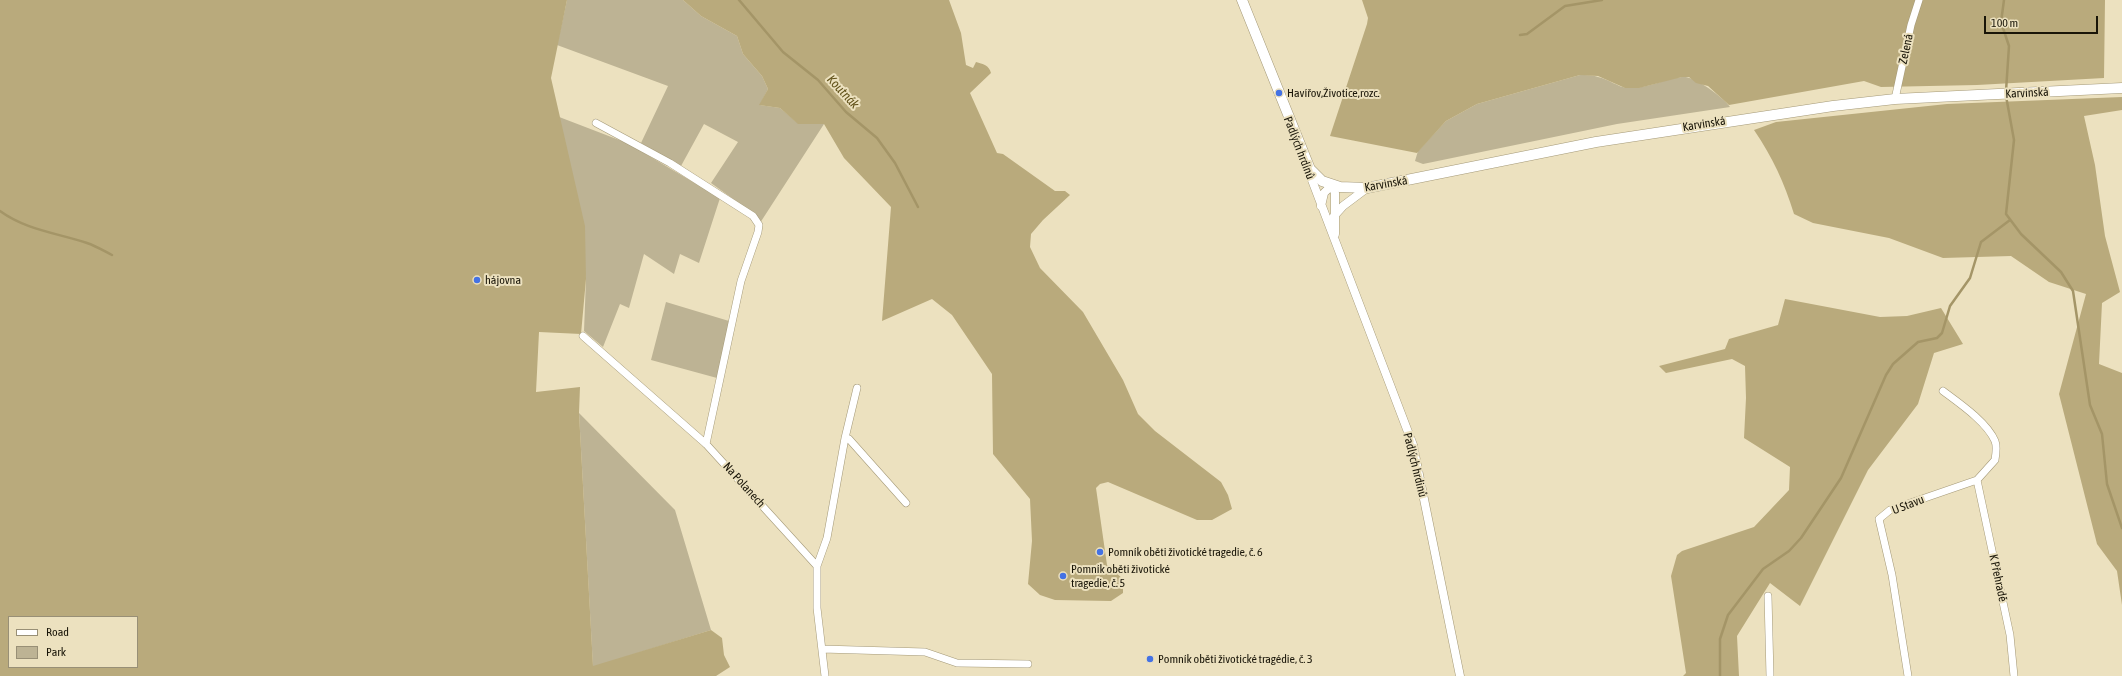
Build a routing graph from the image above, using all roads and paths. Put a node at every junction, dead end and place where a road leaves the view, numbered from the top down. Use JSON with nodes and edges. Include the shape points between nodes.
{"nodes":[{"id":1,"x":1242,"y":0,"type":"edge"},
{"id":2,"x":1919,"y":0,"type":"edge"},
{"id":3,"x":2122,"y":88,"type":"edge"},
{"id":4,"x":1895,"y":99,"type":"junction"},
{"id":5,"x":596,"y":123,"type":"dead end"},
{"id":6,"x":1304,"y":158,"type":"junction"},
{"id":7,"x":1332,"y":185,"type":"junction"},
{"id":8,"x":1367,"y":188,"type":"junction"},
{"id":9,"x":1321,"y":206,"type":"junction"},
{"id":10,"x":1334,"y":216,"type":"junction"},
{"id":11,"x":1335,"y":240,"type":"junction"},
{"id":12,"x":583,"y":336,"type":"dead end"},
{"id":13,"x":857,"y":388,"type":"dead end"},
{"id":14,"x":1943,"y":391,"type":"dead end"},
{"id":15,"x":845,"y":438,"type":"junction"},
{"id":16,"x":706,"y":444,"type":"junction"},
{"id":17,"x":1977,"y":480,"type":"junction"},
{"id":18,"x":906,"y":503,"type":"dead end"},
{"id":19,"x":817,"y":566,"type":"junction"},
{"id":20,"x":1768,"y":596,"type":"dead end"},
{"id":21,"x":822,"y":649,"type":"junction"},
{"id":22,"x":1028,"y":664,"type":"dead end"},
{"id":23,"x":825,"y":676,"type":"edge"},
{"id":24,"x":1460,"y":676,"type":"edge"},
{"id":25,"x":1770,"y":676,"type":"edge"},
{"id":26,"x":1908,"y":676,"type":"edge"},
{"id":27,"x":2014,"y":676,"type":"edge"}],
"edges":[{"from":1,"to":6,"type":"main road","name":"Padlých hrdinů"},
{"from":2,"to":4,"type":"street","name":"Zelená"},
{"from":3,"to":4,"type":"main road","name":"Karvinská"},
{"from":4,"to":8,"type":"main road","name":"Karvinská","via":[[1643,134]]},
{"from":5,"to":16,"type":"street","via":[[670,163],[753,216],[759,225],[741,281]]},
{"from":6,"to":7,"type":"main road","name":"Karvinská","via":[[1314,174]]},
{"from":6,"to":9,"type":"street","name":"Padlých hrdinů"},
{"from":7,"to":8,"type":"main road","name":"Karvinská"},
{"from":7,"to":9,"type":"street","name":"Padlých hrdinů","via":[[1324,193]]},
{"from":7,"to":10,"type":"street","name":"Padlých hrdinů","via":[[1335,193]]},
{"from":8,"to":10,"type":"street"},
{"from":9,"to":11,"type":"street","name":"Padlých hrdinů"},
{"from":10,"to":11,"type":"street","name":"Padlých hrdinů"},
{"from":11,"to":24,"type":"street","name":"Padlých hrdinů","via":[[1413,445]]},
{"from":12,"to":16,"type":"street","name":"Na Polanech"},
{"from":13,"to":15,"type":"street"},
{"from":14,"to":17,"type":"street","name":"U Stavu","via":[[1989,430],[1996,442],[1995,460]]},
{"from":15,"to":18,"type":"street","via":[[849,439]]},
{"from":15,"to":19,"type":"street","via":[[827,538]]},
{"from":16,"to":19,"type":"street","name":"Na Polanech"},
{"from":17,"to":26,"type":"street","name":"U Stavu","via":[[1890,510],[1879,519],[1892,575]]},
{"from":17,"to":27,"type":"street","name":"K Přehradě","via":[[2010,635]]},
{"from":19,"to":21,"type":"street","via":[[817,608]]},
{"from":20,"to":25,"type":"street"},
{"from":21,"to":22,"type":"street","via":[[925,652],[957,664]]},
{"from":21,"to":23,"type":"street"}]}
